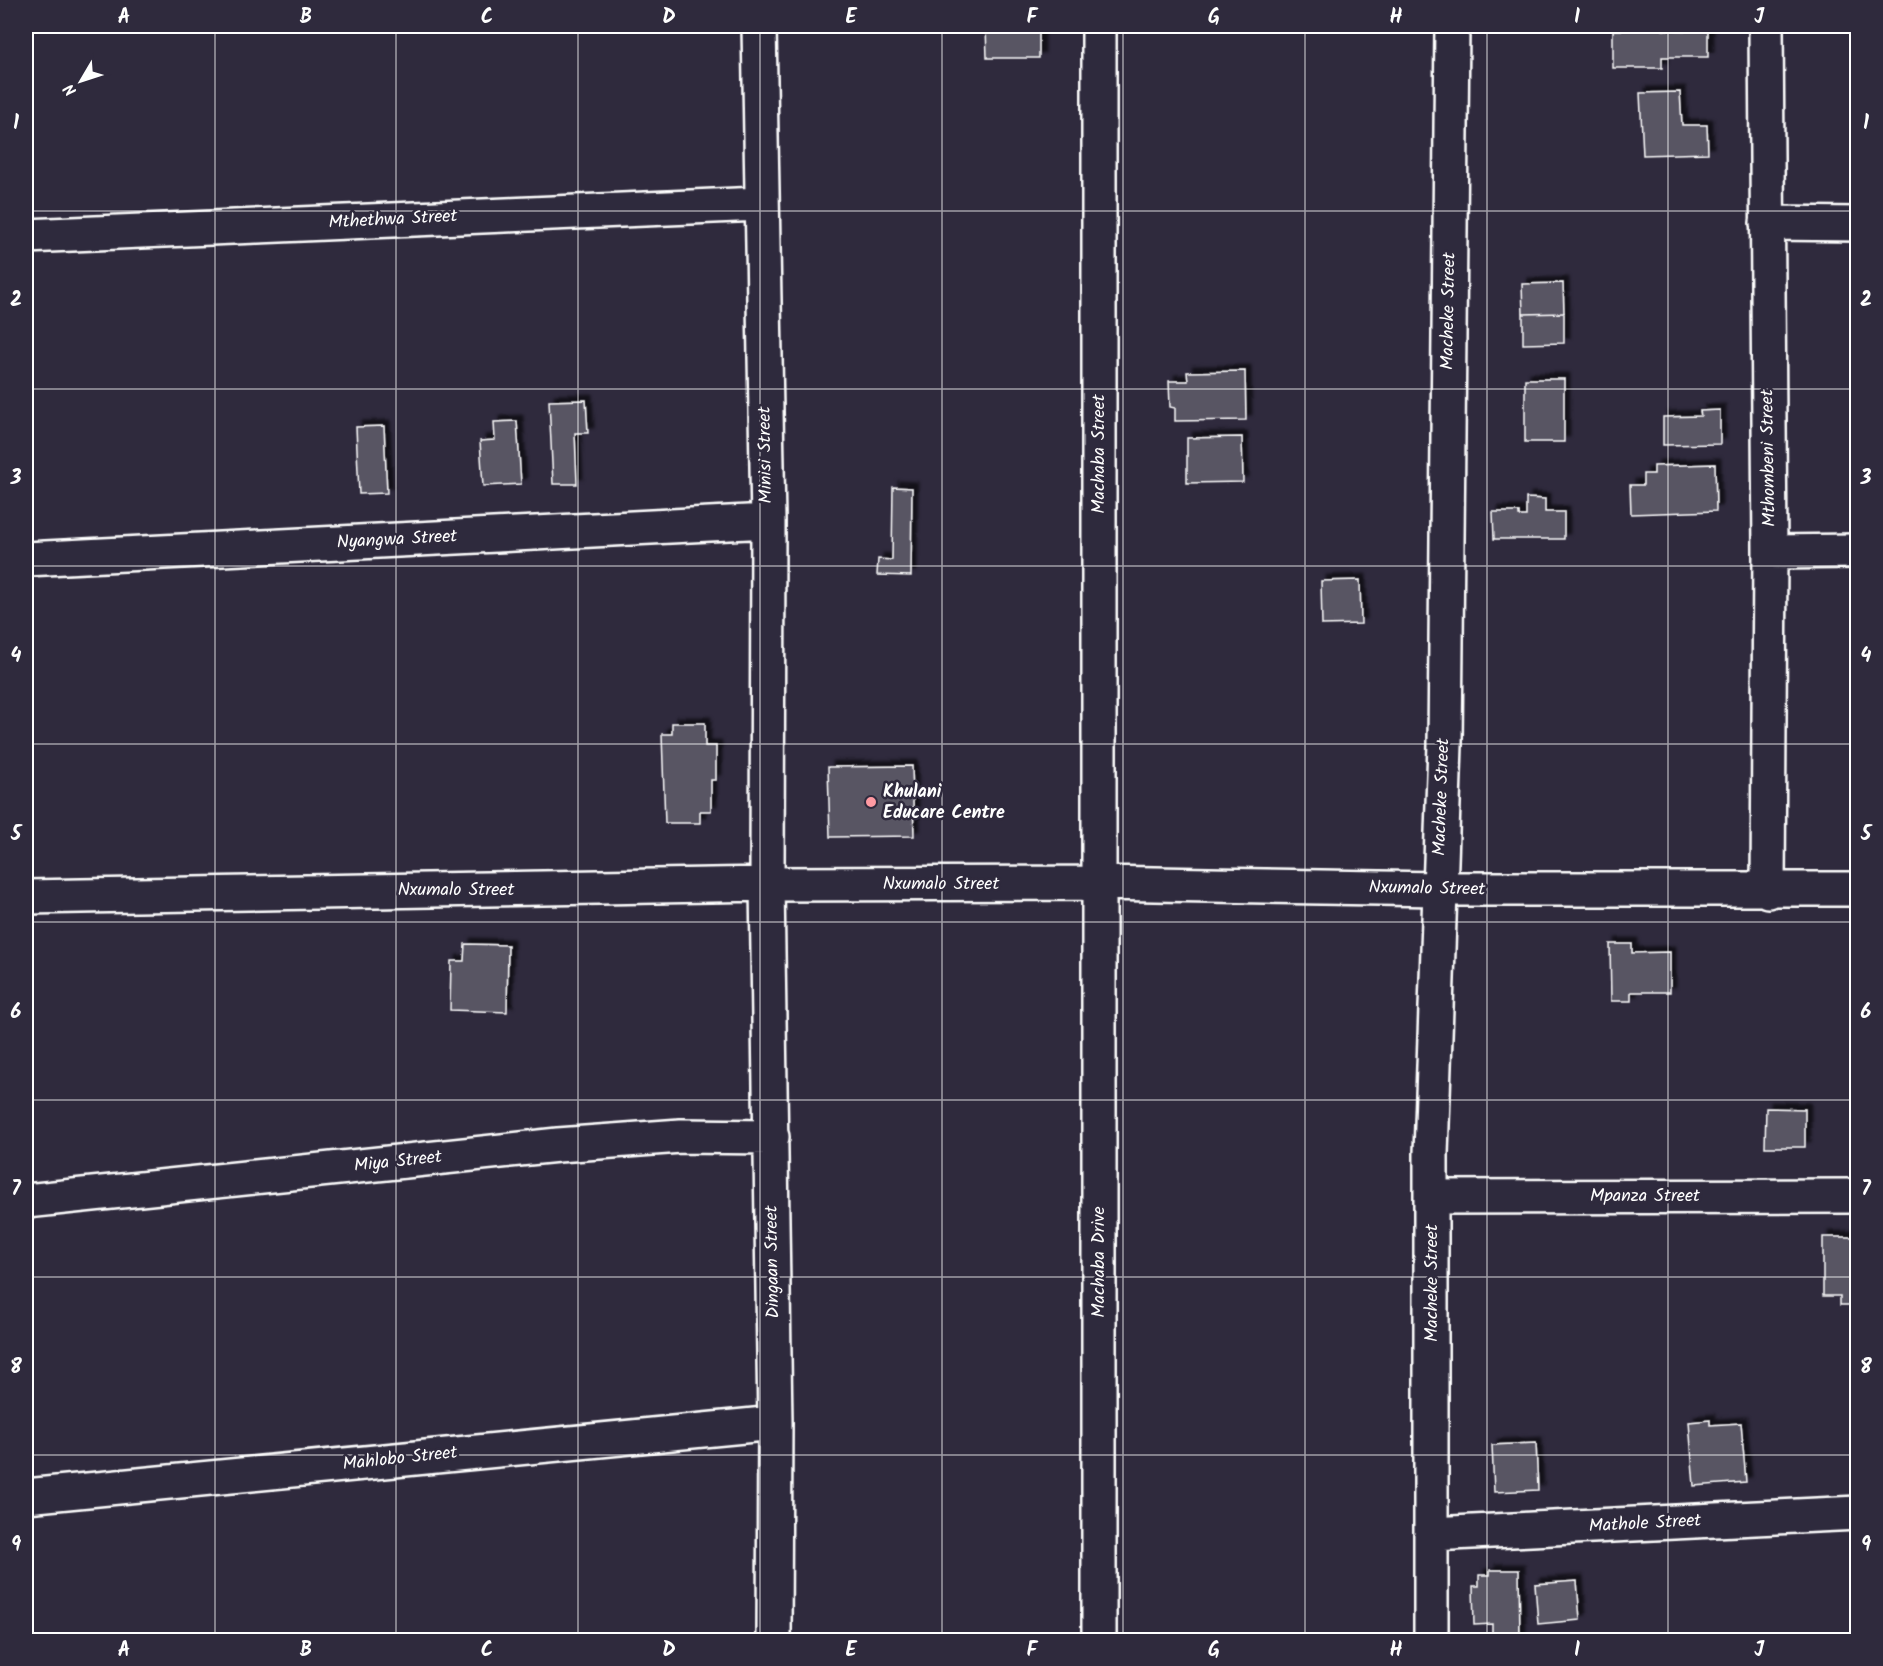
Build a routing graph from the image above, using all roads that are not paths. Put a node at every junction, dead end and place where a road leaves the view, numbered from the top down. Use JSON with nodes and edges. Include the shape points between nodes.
{"nodes":[{"id":1,"x":759,"y":26,"type":"edge"},
{"id":2,"x":1099,"y":26,"type":"edge"},
{"id":3,"x":1452,"y":26,"type":"edge"},
{"id":4,"x":1766,"y":26,"type":"edge"},
{"id":5,"x":760,"y":204,"type":"junction"},
{"id":6,"x":1767,"y":223,"type":"junction"},
{"id":7,"x":1857,"y":224,"type":"edge"},
{"id":8,"x":26,"y":236,"type":"edge"},
{"id":9,"x":768,"y":521,"type":"junction"},
{"id":10,"x":1857,"y":551,"type":"edge"},
{"id":11,"x":1770,"y":552,"type":"junction"},
{"id":12,"x":26,"y":559,"type":"edge"},
{"id":13,"x":767,"y":884,"type":"junction"},
{"id":14,"x":1099,"y":884,"type":"junction"},
{"id":15,"x":1438,"y":889,"type":"junction"},
{"id":16,"x":1857,"y":890,"type":"edge"},
{"id":17,"x":1768,"y":891,"type":"junction"},
{"id":18,"x":26,"y":897,"type":"edge"},
{"id":19,"x":772,"y":1137,"type":"junction"},
{"id":20,"x":1857,"y":1196,"type":"edge"},
{"id":21,"x":1432,"y":1197,"type":"junction"},
{"id":22,"x":26,"y":1201,"type":"edge"},
{"id":23,"x":775,"y":1423,"type":"junction"},
{"id":24,"x":26,"y":1496,"type":"edge"},
{"id":25,"x":1857,"y":1513,"type":"edge"},
{"id":26,"x":1432,"y":1534,"type":"junction"},
{"id":27,"x":774,"y":1641,"type":"edge"},
{"id":28,"x":1100,"y":1641,"type":"edge"},
{"id":29,"x":1431,"y":1641,"type":"edge"}],
"edges":[{"from":1,"to":5,"type":"street","name":"Minisi Street"},
{"from":2,"to":14,"type":"street","name":"Machaba Street"},
{"from":3,"to":15,"type":"street","name":"Macheke Street","via":[[1445,745]]},
{"from":4,"to":6,"type":"street","name":"Mthombeni Street"},
{"from":5,"to":8,"type":"street","name":"Mthethwa Street"},
{"from":5,"to":9,"type":"street","name":"Minisi Street"},
{"from":6,"to":7,"type":"street"},
{"from":6,"to":11,"type":"street","name":"Mthombeni Street"},
{"from":9,"to":12,"type":"street","name":"Nyangwa Street"},
{"from":9,"to":13,"type":"street","name":"Minisi Street"},
{"from":10,"to":11,"type":"street"},
{"from":11,"to":17,"type":"street","name":"Mthombeni Street"},
{"from":13,"to":14,"type":"street","name":"Nxumalo Street"},
{"from":13,"to":18,"type":"street","name":"Nxumalo Street"},
{"from":13,"to":19,"type":"street","name":"Dingaan Street"},
{"from":14,"to":15,"type":"street","name":"Nxumalo Street"},
{"from":14,"to":28,"type":"street","name":"Machaba Drive"},
{"from":15,"to":17,"type":"street","name":"Nxumalo Street"},
{"from":15,"to":21,"type":"street","name":"Macheke Street"},
{"from":16,"to":17,"type":"street","name":"Nxumalo Street"},
{"from":19,"to":22,"type":"street","name":"Miya Street","via":[[681,1136],[558,1145]]},
{"from":19,"to":23,"type":"street","name":"Dingaan Street"},
{"from":20,"to":21,"type":"street","name":"Mpanza Street"},
{"from":21,"to":26,"type":"street","name":"Macheke Street"},
{"from":23,"to":24,"type":"street","name":"Mahlobo Street"},
{"from":23,"to":27,"type":"street","name":"Dingaan Street"},
{"from":25,"to":26,"type":"street","name":"Mathole Street"},
{"from":26,"to":29,"type":"street","name":"Macheke Street"}]}
